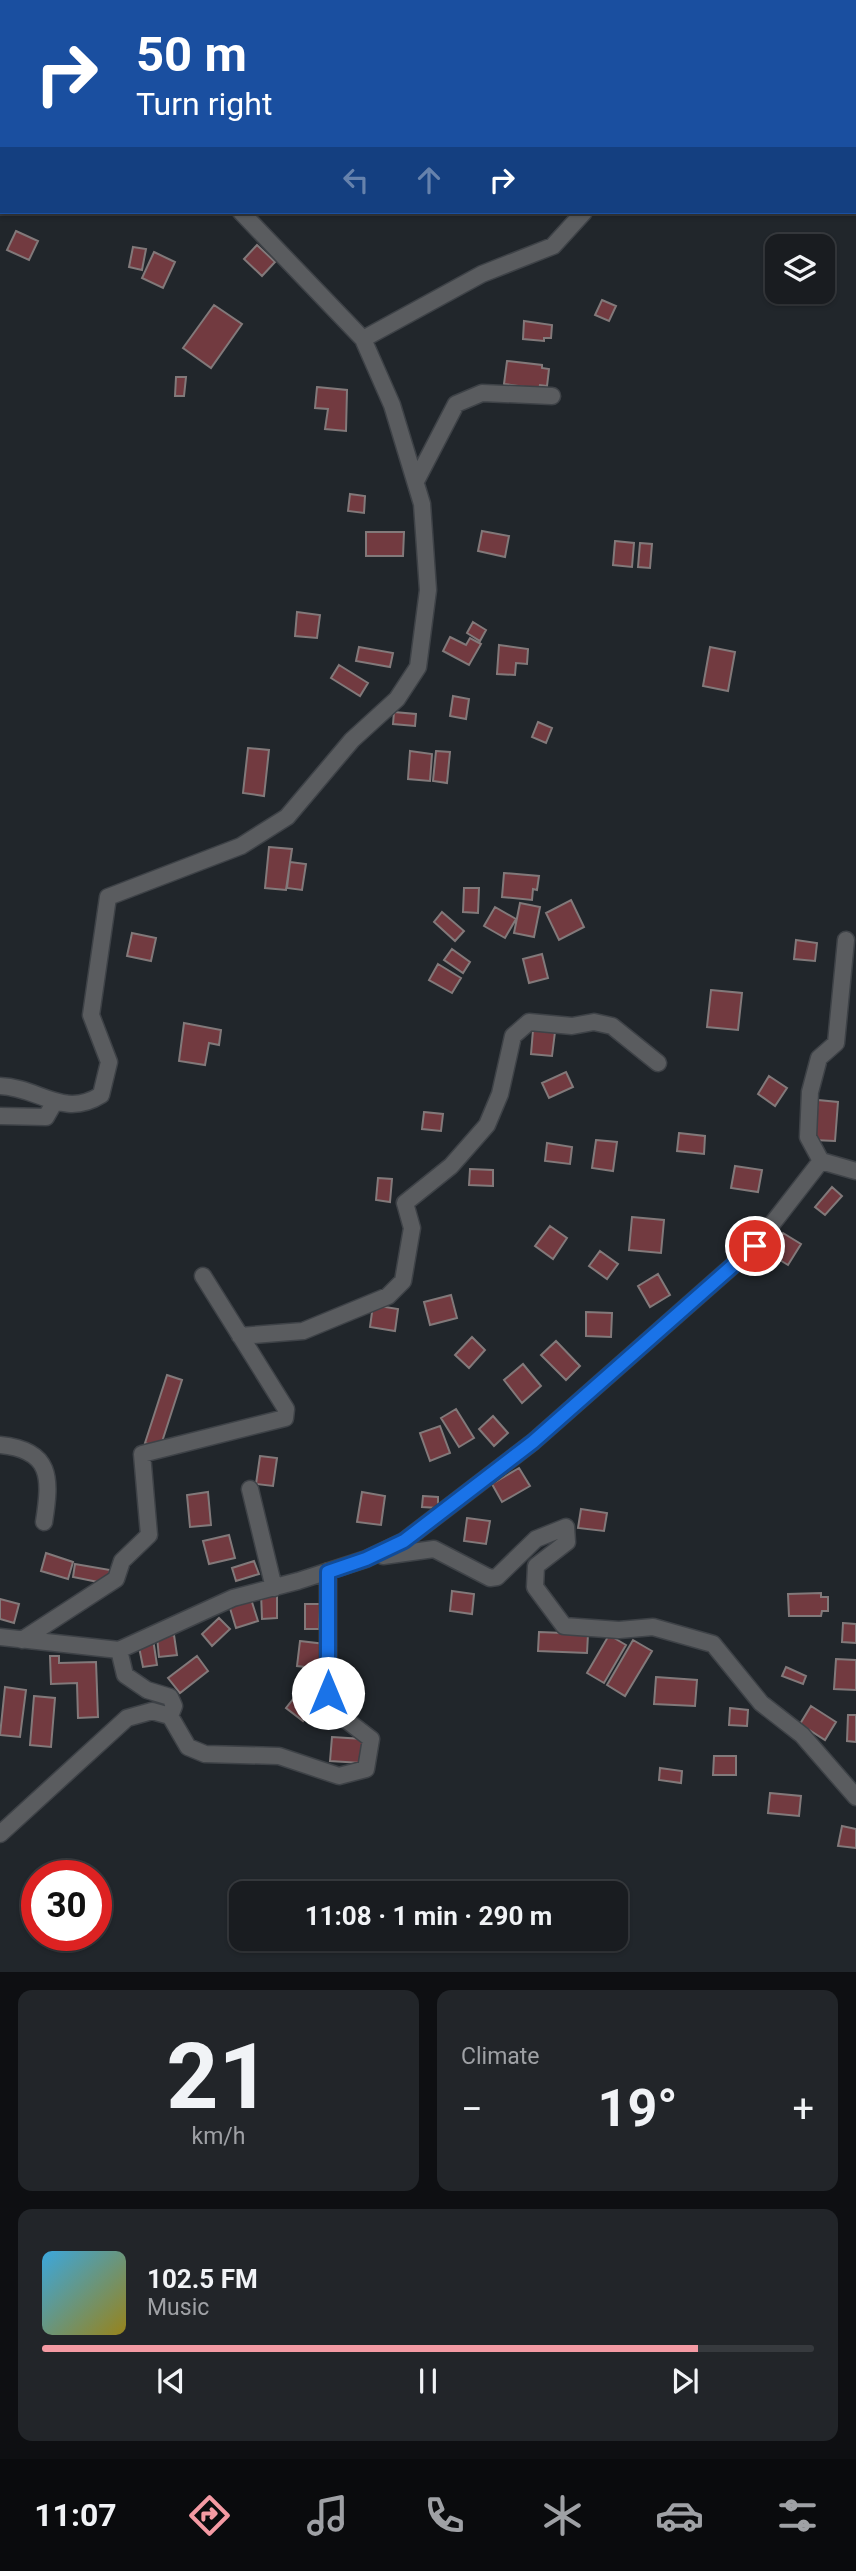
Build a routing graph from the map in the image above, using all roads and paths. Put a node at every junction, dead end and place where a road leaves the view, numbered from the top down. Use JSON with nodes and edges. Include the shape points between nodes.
{"nodes":[{"id":1,"x":243,"y":214,"type":"edge"},
{"id":2,"x":582,"y":214,"type":"edge"},
{"id":3,"x":363,"y":339,"type":"junction"},
{"id":4,"x":552,"y":396,"type":"dead end"},
{"id":5,"x":416,"y":481,"type":"junction"},
{"id":6,"x":846,"y":940,"type":"dead end"},
{"id":7,"x":658,"y":1063,"type":"dead end"},
{"id":8,"x":0,"y":1086,"type":"edge"},
{"id":9,"x":54,"y":1103,"type":"junction"},
{"id":10,"x":0,"y":1116,"type":"edge"},
{"id":11,"x":821,"y":1161,"type":"junction"},
{"id":12,"x":856,"y":1171,"type":"edge"},
{"id":13,"x":203,"y":1276,"type":"dead end"},
{"id":14,"x":240,"y":1336,"type":"junction"},
{"id":15,"x":0,"y":1445,"type":"edge"},
{"id":16,"x":250,"y":1489,"type":"dead end"},
{"id":17,"x":44,"y":1522,"type":"dead end"},
{"id":18,"x":366,"y":1559,"type":"junction"},
{"id":19,"x":328,"y":1572,"type":"junction"},
{"id":20,"x":274,"y":1588,"type":"junction"},
{"id":21,"x":0,"y":1637,"type":"edge"},
{"id":22,"x":22,"y":1640,"type":"junction"},
{"id":23,"x":119,"y":1650,"type":"junction"},
{"id":24,"x":170,"y":1716,"type":"junction"},
{"id":25,"x":856,"y":1797,"type":"edge"},
{"id":26,"x":0,"y":1834,"type":"edge"}],
"edges":[{"from":1,"to":3,"type":"street"},
{"from":2,"to":3,"type":"street","via":[[553,246],[482,274]]},
{"from":3,"to":5,"type":"street","via":[[392,405]]},
{"from":4,"to":5,"type":"street","via":[[482,393],[456,404]]},
{"from":5,"to":9,"type":"street","via":[[428,590],[418,667],[397,699],[352,740],[287,817],[241,846],[108,897],[91,1016],[109,1062],[106,1082],[101,1095],[86,1105]]},
{"from":6,"to":11,"type":"street","via":[[836,1043],[819,1058],[810,1092],[808,1137]]},
{"from":7,"to":14,"type":"street","via":[[612,1026],[530,1022],[513,1036],[500,1094],[487,1125],[451,1166],[405,1203],[412,1228],[403,1281],[388,1296],[303,1331]]},
{"from":8,"to":9,"type":"street"},
{"from":9,"to":10,"type":"street","via":[[46,1117]]},
{"from":11,"to":12,"type":"street"},
{"from":11,"to":18,"type":"street","via":[[755,1246],[533,1442],[404,1541]]},
{"from":13,"to":14,"type":"street"},
{"from":14,"to":22,"type":"street","via":[[286,1409],[285,1418],[142,1454],[149,1535],[122,1561],[116,1579]]},
{"from":15,"to":17,"type":"street","via":[[25,1447],[39,1460],[50,1485]]},
{"from":16,"to":20,"type":"street"},
{"from":18,"to":19,"type":"street"},
{"from":18,"to":25,"type":"street","via":[[433,1549],[491,1578],[536,1539],[566,1527],[567,1542],[536,1566],[534,1587],[564,1626],[653,1627],[713,1644],[761,1703],[802,1735]]},
{"from":19,"to":20,"type":"street"},
{"from":19,"to":24,"type":"street","via":[[328,1693],[332,1709],[370,1739],[366,1769],[339,1776],[279,1756],[205,1754],[188,1747]]},
{"from":20,"to":23,"type":"street","via":[[233,1598]]},
{"from":21,"to":22,"type":"street"},
{"from":22,"to":23,"type":"street"},
{"from":23,"to":24,"type":"street","via":[[125,1675],[147,1690],[170,1697],[174,1706]]},
{"from":24,"to":26,"type":"street","via":[[152,1711],[127,1718]]}]}
